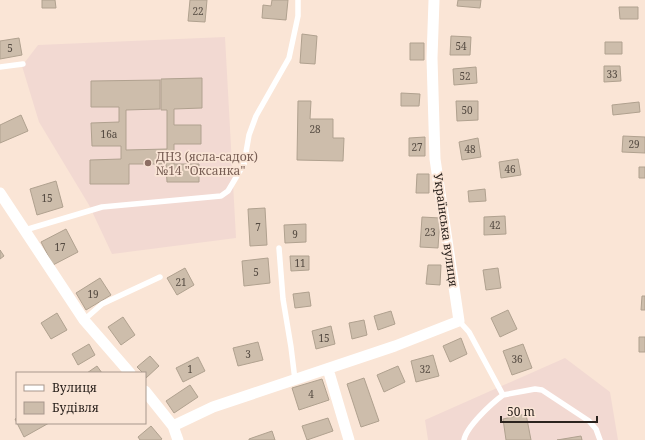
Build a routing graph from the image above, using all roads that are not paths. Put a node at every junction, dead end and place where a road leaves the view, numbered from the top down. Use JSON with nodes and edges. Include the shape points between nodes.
{"nodes":[{"id":1,"x":298,"y":0,"type":"edge"},
{"id":2,"x":434,"y":0,"type":"edge"},
{"id":3,"x":23,"y":64,"type":"dead end"},
{"id":4,"x":0,"y":67,"type":"edge"},
{"id":5,"x":0,"y":193,"type":"edge"},
{"id":6,"x":24,"y":230,"type":"junction"},
{"id":7,"x":279,"y":248,"type":"dead end"},
{"id":8,"x":160,"y":277,"type":"dead end"},
{"id":9,"x":84,"y":320,"type":"junction"},
{"id":10,"x":459,"y":321,"type":"junction"},
{"id":11,"x":328,"y":369,"type":"junction"},
{"id":12,"x":129,"y":372,"type":"edge"},
{"id":13,"x":295,"y":380,"type":"junction"},
{"id":14,"x":146,"y":392,"type":"edge"},
{"id":15,"x":503,"y":395,"type":"junction"},
{"id":16,"x":173,"y":426,"type":"junction"},
{"id":17,"x":178,"y":440,"type":"edge"},
{"id":18,"x":349,"y":440,"type":"edge"},
{"id":19,"x":464,"y":440,"type":"edge"},
{"id":20,"x":600,"y":440,"type":"edge"}],
"edges":[{"from":1,"to":6,"type":"lane","via":[[298,16],[289,58],[256,116],[249,135],[244,164],[228,192],[221,196],[102,207]]},
{"from":2,"to":10,"type":"street","name":"Українська вулиця","via":[[432,58],[435,159]]},
{"from":3,"to":4,"type":"lane"},
{"from":5,"to":6,"type":"street"},
{"from":6,"to":9,"type":"street"},
{"from":7,"to":13,"type":"lane","via":[[283,299]]},
{"from":8,"to":9,"type":"lane","via":[[102,304]]},
{"from":9,"to":12,"type":"street"},
{"from":10,"to":11,"type":"street"},
{"from":10,"to":15,"type":"lane","via":[[469,332]]},
{"from":11,"to":13,"type":"street"},
{"from":11,"to":18,"type":"street"},
{"from":13,"to":16,"type":"street","via":[[212,407]]},
{"from":14,"to":16,"type":"street"},
{"from":15,"to":19,"type":"lane","via":[[470,428]]},
{"from":15,"to":20,"type":"lane","via":[[542,390],[589,421],[596,429]]},
{"from":16,"to":17,"type":"street"}]}
